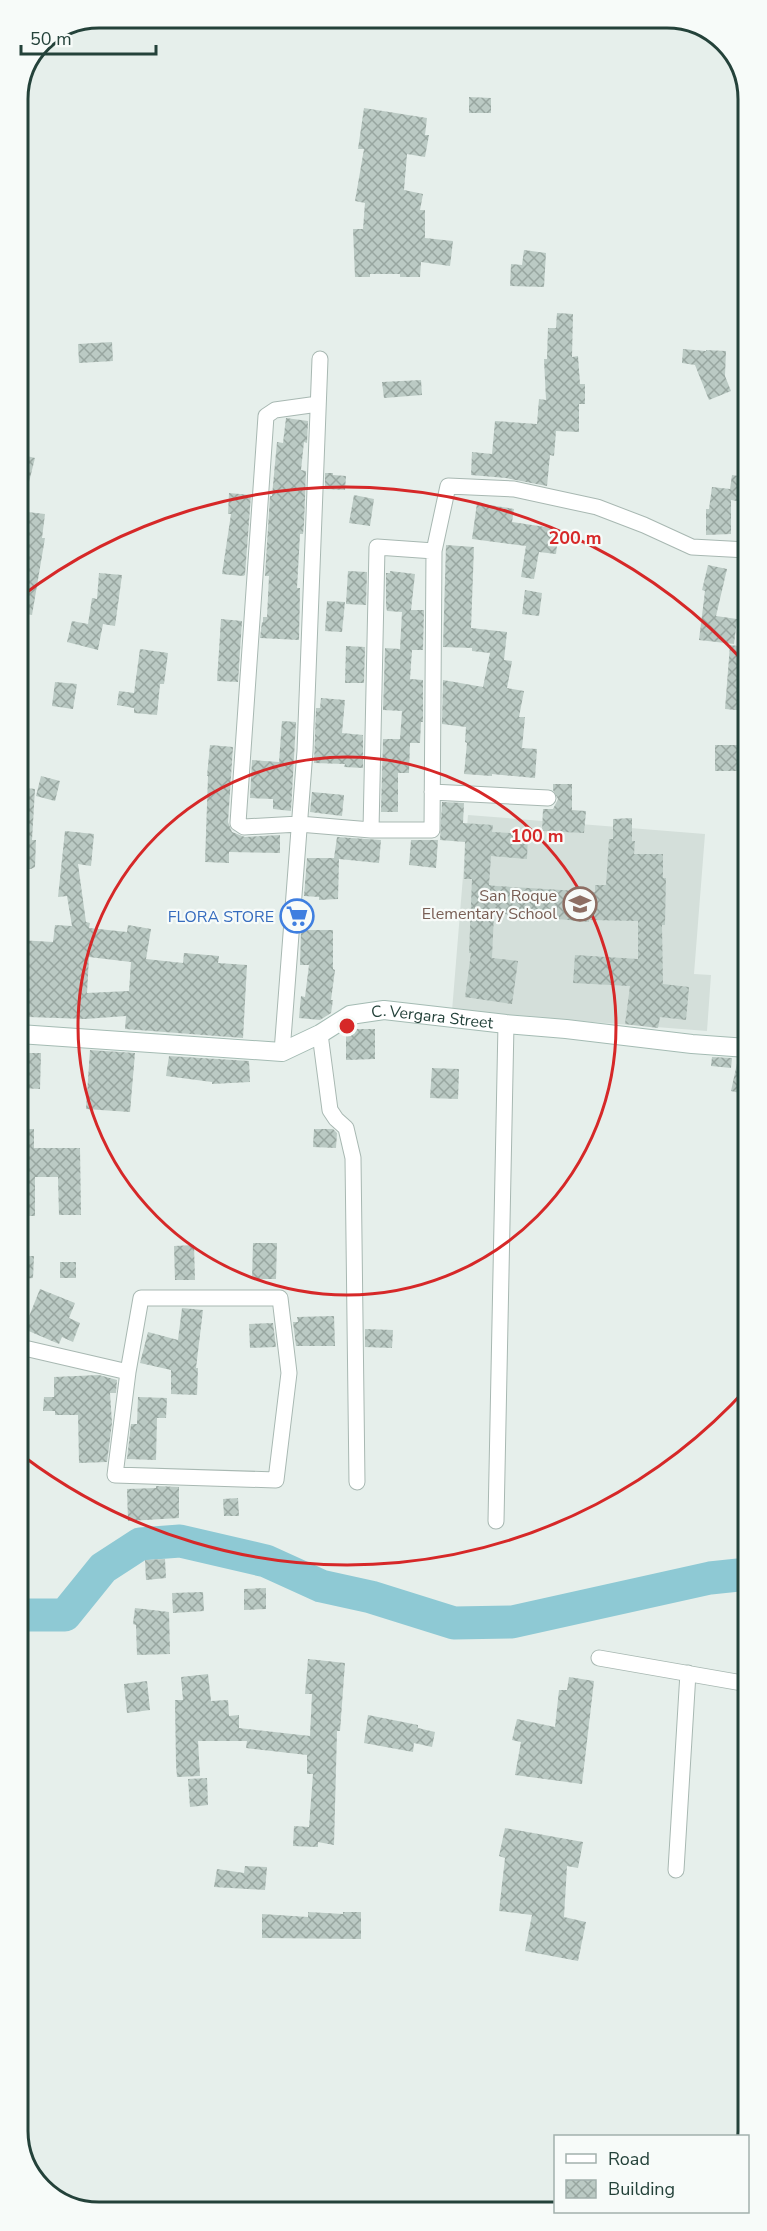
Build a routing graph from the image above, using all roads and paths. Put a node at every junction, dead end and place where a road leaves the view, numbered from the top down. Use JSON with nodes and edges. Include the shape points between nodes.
{"nodes":[{"id":1,"x":320,"y":359,"type":"dead end"},
{"id":2,"x":318,"y":404,"type":"junction"},
{"id":3,"x":738,"y":550,"type":"edge"},
{"id":4,"x":434,"y":551,"type":"junction"},
{"id":5,"x":432,"y":792,"type":"junction"},
{"id":6,"x":548,"y":798,"type":"dead end"},
{"id":7,"x":299,"y":824,"type":"junction"},
{"id":8,"x":370,"y":830,"type":"junction"},
{"id":9,"x":506,"y":1024,"type":"junction"},
{"id":10,"x":320,"y":1034,"type":"junction"},
{"id":11,"x":29,"y":1035,"type":"edge"},
{"id":12,"x":738,"y":1047,"type":"edge"},
{"id":13,"x":282,"y":1052,"type":"junction"},
{"id":14,"x":29,"y":1349,"type":"edge"},
{"id":15,"x":128,"y":1372,"type":"junction"},
{"id":16,"x":357,"y":1482,"type":"dead end"},
{"id":17,"x":496,"y":1521,"type":"dead end"},
{"id":18,"x":599,"y":1658,"type":"dead end"},
{"id":19,"x":688,"y":1673,"type":"junction"},
{"id":20,"x":738,"y":1682,"type":"edge"},
{"id":21,"x":676,"y":1870,"type":"dead end"}],
"edges":[{"from":1,"to":2,"type":"street"},
{"from":2,"to":7,"type":"street"},
{"from":2,"to":7,"type":"street","via":[[276,410],[266,416],[238,823],[244,827]]},
{"from":3,"to":4,"type":"street","via":[[692,548],[644,525],[587,505],[514,489],[448,486]]},
{"from":4,"to":5,"type":"street"},
{"from":4,"to":8,"type":"street","via":[[377,547]]},
{"from":5,"to":6,"type":"street"},
{"from":5,"to":8,"type":"street","via":[[432,830]]},
{"from":7,"to":8,"type":"street"},
{"from":7,"to":13,"type":"street"},
{"from":9,"to":10,"type":"street","name":"C. Vergara Street","via":[[384,1010],[350,1015]]},
{"from":9,"to":12,"type":"street","name":"C. Vergara Street"},
{"from":9,"to":17,"type":"street"},
{"from":10,"to":13,"type":"street","name":"C. Vergara Street"},
{"from":10,"to":16,"type":"street","via":[[330,1110],[346,1128],[352,1158]]},
{"from":11,"to":13,"type":"street","name":"C. Vergara Street"},
{"from":14,"to":15,"type":"street"},
{"from":15,"to":15,"type":"street","via":[[115,1476],[276,1480],[289,1373],[280,1298],[141,1298]]},
{"from":18,"to":19,"type":"street"},
{"from":19,"to":20,"type":"street"},
{"from":19,"to":21,"type":"street"}]}
